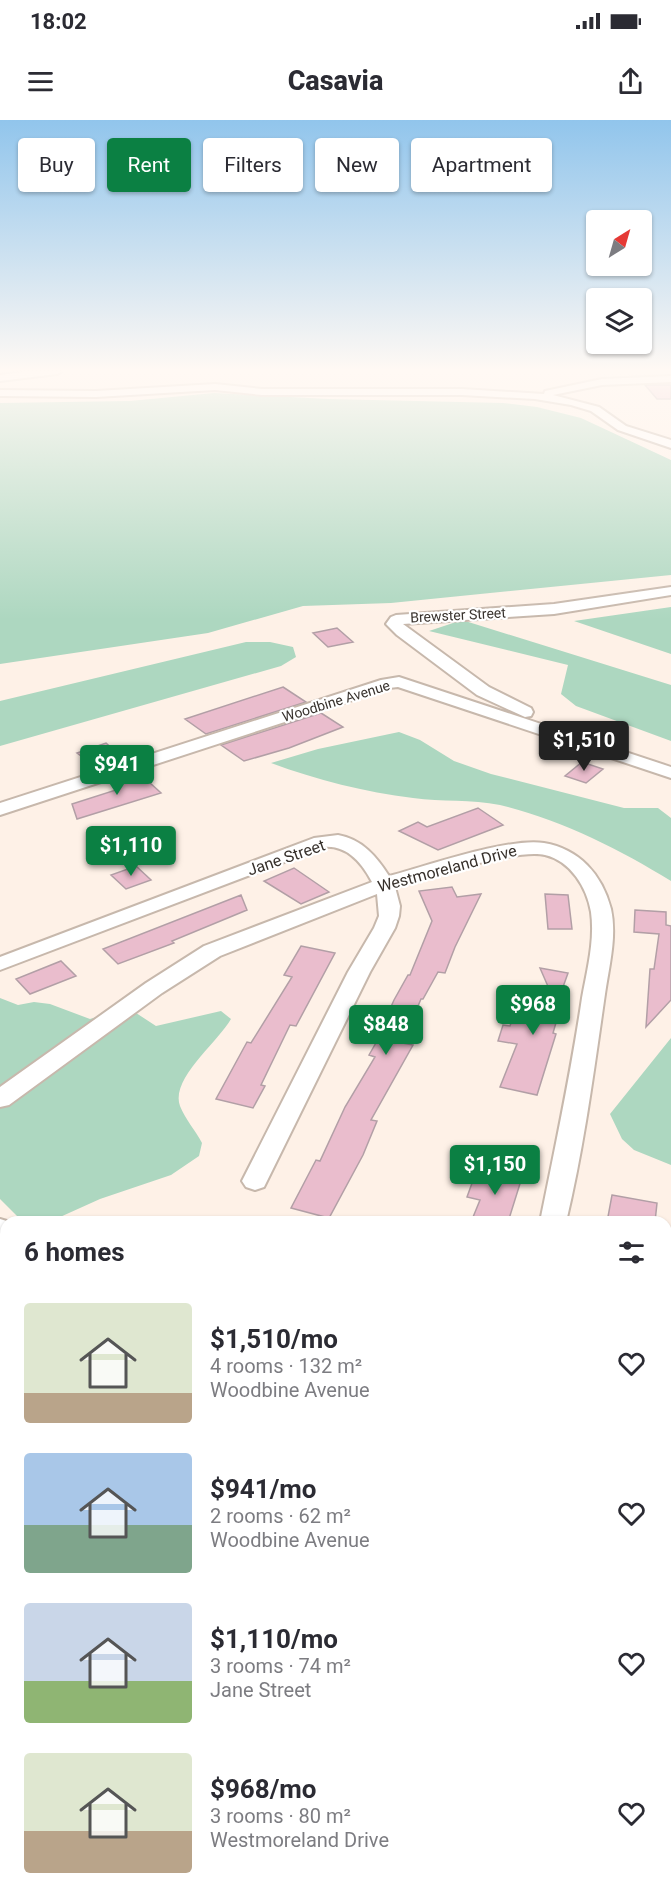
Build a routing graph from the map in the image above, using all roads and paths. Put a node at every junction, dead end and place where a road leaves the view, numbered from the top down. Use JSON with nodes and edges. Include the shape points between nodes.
{"nodes":[{"id":1,"x":671,"y":591,"type":"edge"},
{"id":2,"x":612,"y":753,"type":"junction"},
{"id":3,"x":671,"y":773,"type":"edge"},
{"id":4,"x":0,"y":809,"type":"edge"},
{"id":5,"x":384,"y":884,"type":"junction"},
{"id":6,"x":0,"y":964,"type":"edge"},
{"id":7,"x":0,"y":1099,"type":"edge"},
{"id":8,"x":255,"y":1181,"type":"dead end"},
{"id":9,"x":554,"y":1216,"type":"edge"}],
"edges":[{"from":1,"to":2,"type":"street","name":"Brewster Street","via":[[554,609],[407,617],[394,624],[483,691],[595,740]]},
{"from":2,"to":3,"type":"street","name":"Woodbine Avenue"},
{"from":2,"to":4,"type":"street","name":"Woodbine Avenue","via":[[406,684],[387,683]]},
{"from":5,"to":6,"type":"street","name":"Jane Street","via":[[348,844],[321,842]]},
{"from":5,"to":7,"type":"street","name":"Westmoreland Drive","via":[[212,951]]},
{"from":5,"to":8,"type":"street","name":"Jane Street","via":[[389,918]]},
{"from":5,"to":9,"type":"street","name":"Westmoreland Drive","via":[[528,847],[552,850],[573,859],[588,875],[599,902],[603,937],[583,1077]]}]}
